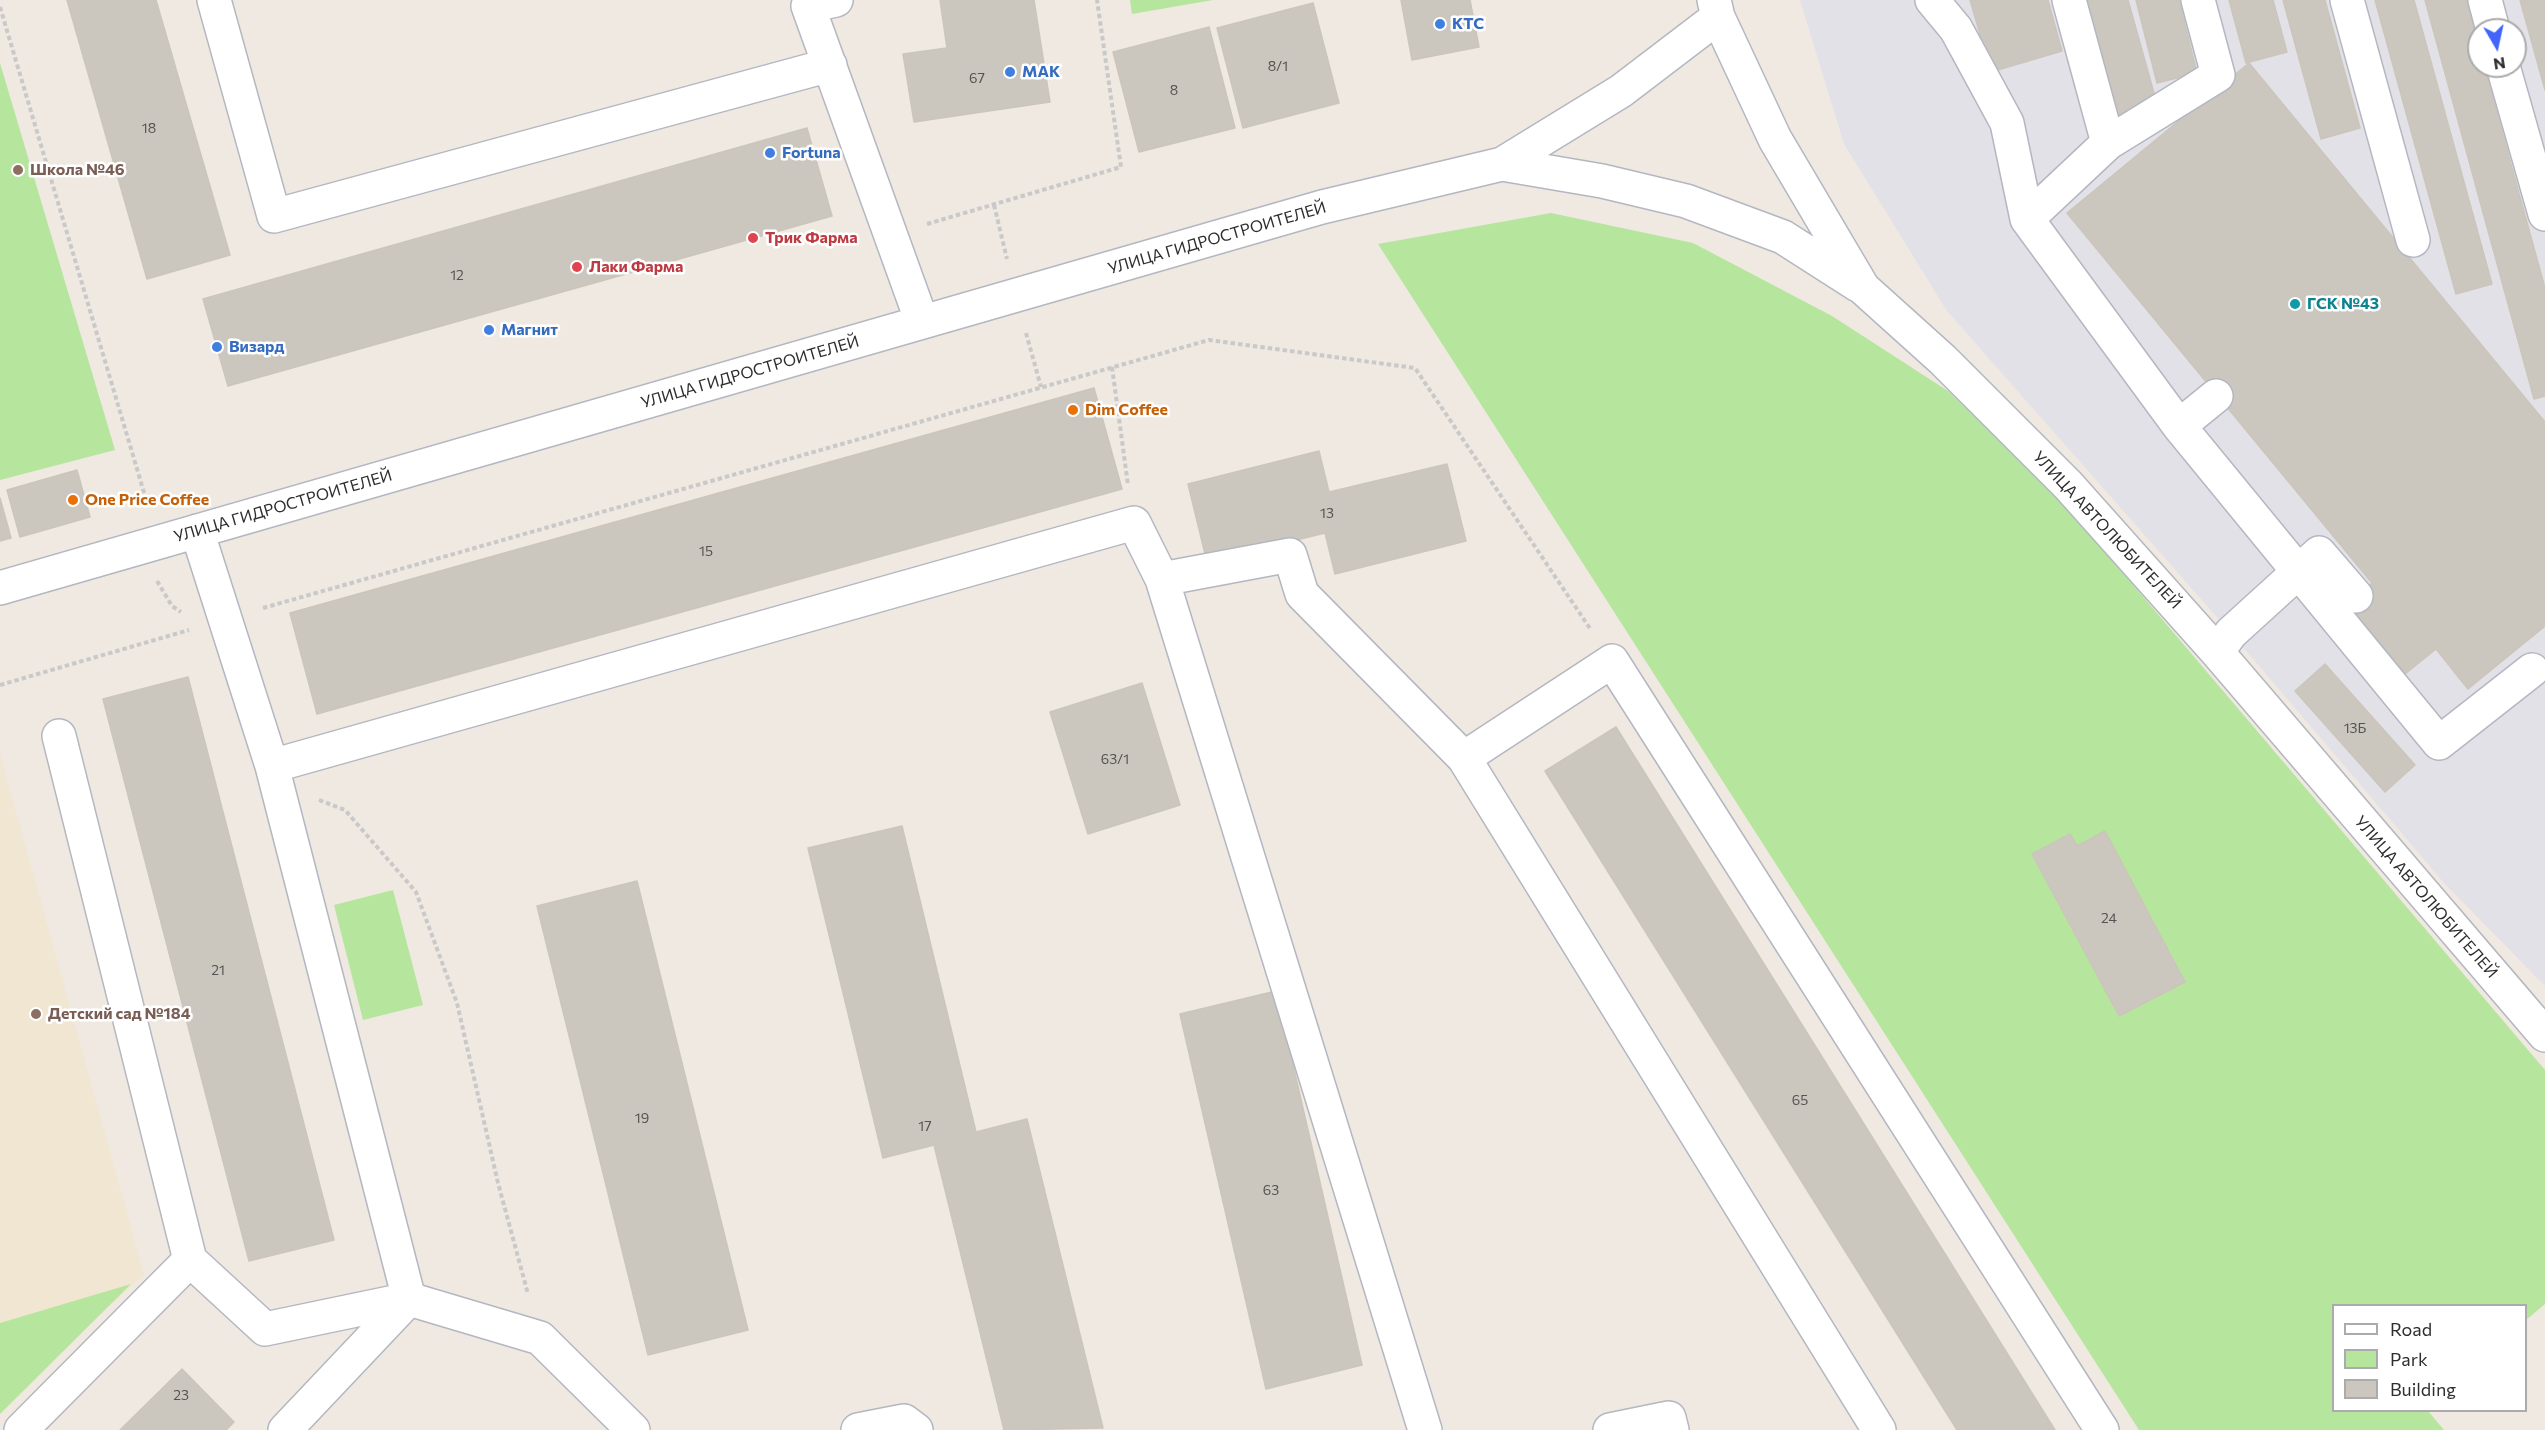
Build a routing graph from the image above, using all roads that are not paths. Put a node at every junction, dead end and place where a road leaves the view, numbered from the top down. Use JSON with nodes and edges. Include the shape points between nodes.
{"nodes":[{"id":1,"x":214,"y":0,"type":"edge"},
{"id":2,"x":836,"y":0,"type":"edge"},
{"id":3,"x":1932,"y":0,"type":"edge"},
{"id":4,"x":2069,"y":0,"type":"edge"},
{"id":5,"x":2198,"y":0,"type":"edge"},
{"id":6,"x":2347,"y":0,"type":"edge"},
{"id":7,"x":2485,"y":0,"type":"edge"},
{"id":8,"x":1716,"y":8,"type":"edge"},
{"id":9,"x":2490,"y":18,"type":"edge"},
{"id":10,"x":830,"y":65,"type":"junction"},
{"id":11,"x":2507,"y":78,"type":"edge"},
{"id":12,"x":2108,"y":143,"type":"junction"},
{"id":13,"x":1502,"y":164,"type":"junction"},
{"id":14,"x":2545,"y":214,"type":"edge"},
{"id":15,"x":2027,"y":219,"type":"junction"},
{"id":16,"x":2413,"y":240,"type":"dead end"},
{"id":17,"x":1863,"y":288,"type":"junction"},
{"id":18,"x":922,"y":322,"type":"junction"},
{"id":19,"x":2216,"y":396,"type":"dead end"},
{"id":20,"x":2179,"y":426,"type":"junction"},
{"id":21,"x":197,"y":531,"type":"junction"},
{"id":22,"x":2298,"y":574,"type":"junction"},
{"id":23,"x":1162,"y":579,"type":"junction"},
{"id":24,"x":0,"y":588,"type":"edge"},
{"id":25,"x":2356,"y":596,"type":"dead end"},
{"id":26,"x":2217,"y":651,"type":"junction"},
{"id":27,"x":2530,"y":659,"type":"edge"},
{"id":28,"x":59,"y":736,"type":"dead end"},
{"id":29,"x":1464,"y":758,"type":"junction"},
{"id":30,"x":272,"y":766,"type":"junction"},
{"id":31,"x":2545,"y":1035,"type":"edge"},
{"id":32,"x":190,"y":1260,"type":"junction"},
{"id":33,"x":409,"y":1299,"type":"junction"},
{"id":34,"x":21,"y":1430,"type":"edge"},
{"id":35,"x":285,"y":1430,"type":"edge"},
{"id":36,"x":633,"y":1430,"type":"edge"},
{"id":37,"x":858,"y":1430,"type":"edge"},
{"id":38,"x":916,"y":1430,"type":"edge"},
{"id":39,"x":1425,"y":1430,"type":"edge"},
{"id":40,"x":1610,"y":1430,"type":"edge"},
{"id":41,"x":1672,"y":1430,"type":"edge"},
{"id":42,"x":1879,"y":1430,"type":"edge"},
{"id":43,"x":2102,"y":1430,"type":"edge"}],
"edges":[{"from":1,"to":10,"type":"street","via":[[274,216]]},
{"from":2,"to":10,"type":"street","via":[[808,6]]},
{"from":3,"to":15,"type":"street","via":[[1956,29],[2007,123]]},
{"from":4,"to":12,"type":"street"},
{"from":5,"to":12,"type":"street","via":[[2218,75]]},
{"from":6,"to":16,"type":"street"},
{"from":7,"to":9,"type":"street"},
{"from":8,"to":13,"type":"street","name":"УЛИЦА ГИДРОСТРОИТЕЛЕЙ","via":[[1621,91]]},
{"from":8,"to":17,"type":"street","name":"УЛИЦА АВТОЛЮБИТЕЛЕЙ","via":[[1775,139]]},
{"from":10,"to":18,"type":"street"},
{"from":11,"to":14,"type":"street"},
{"from":12,"to":15,"type":"street"},
{"from":13,"to":17,"type":"street","name":"УЛИЦА ГИДРОСТРОИТЕЛЕЙ","via":[[1602,181],[1686,201],[1783,237]]},
{"from":13,"to":18,"type":"street","name":"УЛИЦА ГИДРОСТРОИТЕЛЕЙ","via":[[1322,207]]},
{"from":15,"to":20,"type":"street"},
{"from":17,"to":26,"type":"street","name":"УЛИЦА АВТОЛЮБИТЕЛЕЙ","via":[[1943,360],[2068,485]]},
{"from":18,"to":21,"type":"street","name":"УЛИЦА ГИДРОСТРОИТЕЛЕЙ"},
{"from":19,"to":20,"type":"street"},
{"from":20,"to":22,"type":"street"},
{"from":21,"to":24,"type":"street","name":"УЛИЦА ГИДРОСТРОИТЕЛЕЙ"},
{"from":21,"to":30,"type":"street","via":[[214,622]]},
{"from":22,"to":25,"type":"street","via":[[2319,553]]},
{"from":22,"to":26,"type":"street","via":[[2231,633]]},
{"from":22,"to":27,"type":"street","via":[[2439,743]]},
{"from":23,"to":29,"type":"street","via":[[1290,555],[1302,594]]},
{"from":23,"to":30,"type":"street","via":[[1134,523]]},
{"from":23,"to":39,"type":"street"},
{"from":26,"to":31,"type":"street","name":"УЛИЦА АВТОЛЮБИТЕЛЕЙ"},
{"from":28,"to":32,"type":"street"},
{"from":29,"to":42,"type":"street"},
{"from":29,"to":43,"type":"street","via":[[1612,661]]},
{"from":30,"to":33,"type":"street"},
{"from":32,"to":33,"type":"street","via":[[265,1329]]},
{"from":32,"to":34,"type":"street"},
{"from":33,"to":35,"type":"street"},
{"from":33,"to":36,"type":"street","via":[[540,1338]]},
{"from":37,"to":38,"type":"street","via":[[904,1422]]},
{"from":40,"to":41,"type":"street","via":[[1669,1419]]}]}
